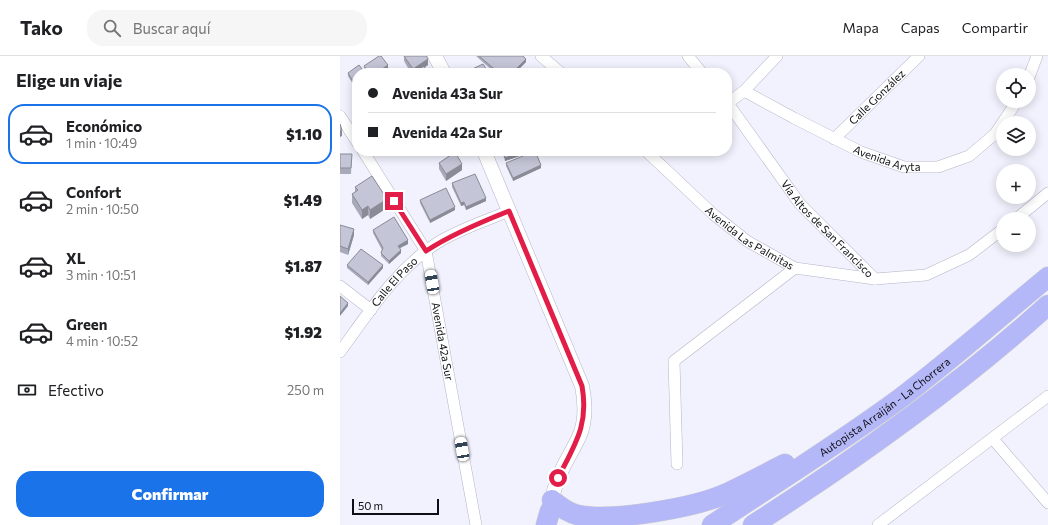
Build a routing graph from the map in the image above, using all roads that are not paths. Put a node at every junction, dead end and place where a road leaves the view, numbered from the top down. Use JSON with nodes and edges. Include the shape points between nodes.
{"nodes":[{"id":1,"x":435,"y":56,"type":"edge"},
{"id":2,"x":541,"y":56,"type":"edge"},
{"id":3,"x":688,"y":56,"type":"edge"},
{"id":4,"x":777,"y":56,"type":"edge"},
{"id":5,"x":919,"y":56,"type":"edge"},
{"id":6,"x":1037,"y":56,"type":"edge"},
{"id":7,"x":441,"y":68,"type":"edge"},
{"id":8,"x":555,"y":68,"type":"edge"},
{"id":9,"x":698,"y":68,"type":"edge"},
{"id":10,"x":1032,"y":68,"type":"edge"},
{"id":11,"x":744,"y":91,"type":"junction"},
{"id":12,"x":732,"y":99,"type":"edge"},
{"id":13,"x":1013,"y":108,"type":"edge"},
{"id":14,"x":732,"y":110,"type":"edge"},
{"id":15,"x":340,"y":116,"type":"edge"},
{"id":16,"x":352,"y":134,"type":"edge"},
{"id":17,"x":834,"y":138,"type":"junction"},
{"id":18,"x":365,"y":156,"type":"edge"},
{"id":19,"x":486,"y":156,"type":"edge"},
{"id":20,"x":651,"y":156,"type":"edge"},
{"id":21,"x":1048,"y":193,"type":"edge"},
{"id":22,"x":509,"y":211,"type":"junction"},
{"id":23,"x":1025,"y":212,"type":"edge"},
{"id":24,"x":996,"y":234,"type":"edge"},
{"id":25,"x":426,"y":251,"type":"junction"},
{"id":26,"x":795,"y":268,"type":"junction"},
{"id":27,"x":1048,"y":277,"type":"edge"},
{"id":28,"x":875,"y":279,"type":"junction"},
{"id":29,"x":340,"y":286,"type":"edge"},
{"id":30,"x":1048,"y":305,"type":"edge"},
{"id":31,"x":371,"y":310,"type":"junction"},
{"id":32,"x":340,"y":352,"type":"edge"},
{"id":33,"x":1048,"y":396,"type":"edge"},
{"id":34,"x":865,"y":424,"type":"junction"},
{"id":35,"x":993,"y":439,"type":"junction"},
{"id":36,"x":677,"y":464,"type":"dead end"},
{"id":37,"x":806,"y":491,"type":"junction"},
{"id":38,"x":1048,"y":503,"type":"edge"},
{"id":39,"x":549,"y":515,"type":"edge"},
{"id":40,"x":585,"y":521,"type":"edge"},
{"id":41,"x":476,"y":525,"type":"edge"},
{"id":42,"x":712,"y":525,"type":"edge"},
{"id":43,"x":753,"y":525,"type":"edge"},
{"id":44,"x":766,"y":525,"type":"edge"},
{"id":45,"x":878,"y":525,"type":"edge"}],
"edges":[{"from":1,"to":7,"type":"street"},
{"from":2,"to":8,"type":"street"},
{"from":3,"to":9,"type":"street"},
{"from":4,"to":11,"type":"street"},
{"from":5,"to":17,"type":"street","name":"Calle González"},
{"from":6,"to":10,"type":"street"},
{"from":11,"to":12,"type":"street"},
{"from":11,"to":17,"type":"street","name":"Avenida Aryta"},
{"from":13,"to":17,"type":"street","name":"Avenida Aryta","via":[[996,134],[969,156],[938,167],[904,167],[861,152]]},
{"from":14,"to":28,"type":"street","name":"Vía Altos de San Francisco","via":[[800,204]]},
{"from":15,"to":16,"type":"street"},
{"from":18,"to":25,"type":"street","name":"Avenida 42a Sur"},
{"from":19,"to":22,"type":"street"},
{"from":20,"to":26,"type":"street","name":"Avenida Las Palmitas","via":[[713,214],[742,237]]},
{"from":21,"to":23,"type":"street"},
{"from":22,"to":25,"type":"street","name":"Calle El Paso","via":[[442,240]]},
{"from":22,"to":39,"type":"street","via":[[582,386],[584,397],[581,431],[558,478]]},
{"from":24,"to":28,"type":"street","name":"Vía Altos de San Francisco","via":[[969,255],[926,275]]},
{"from":25,"to":31,"type":"street","name":"Calle El Paso","via":[[398,276]]},
{"from":25,"to":41,"type":"street","name":"Avenida 42a Sur"},
{"from":26,"to":28,"type":"street","name":"Avenida Las Palmitas"},
{"from":26,"to":36,"type":"street","via":[[674,361]]},
{"from":27,"to":34,"type":"highway","name":"Autopista Arraiján - La Chorrera","via":[[939,368]]},
{"from":29,"to":31,"type":"street"},
{"from":30,"to":37,"type":"highway","name":"Autopista Arraiján - La Chorrera","via":[[960,380]]},
{"from":31,"to":32,"type":"street","name":"Calle El Paso"},
{"from":33,"to":35,"type":"street"},
{"from":34,"to":40,"type":"highway","via":[[724,494],[668,509]]},
{"from":34,"to":42,"type":"highway","name":"Autopista Arraiján - La Chorrera"},
{"from":35,"to":38,"type":"street"},
{"from":35,"to":45,"type":"street"},
{"from":37,"to":43,"type":"highway","name":"Autopista Arraiján - La Chorrera"},
{"from":37,"to":44,"type":"highway"},
{"from":39,"to":40,"type":"highway","via":[[562,508]]}]}
